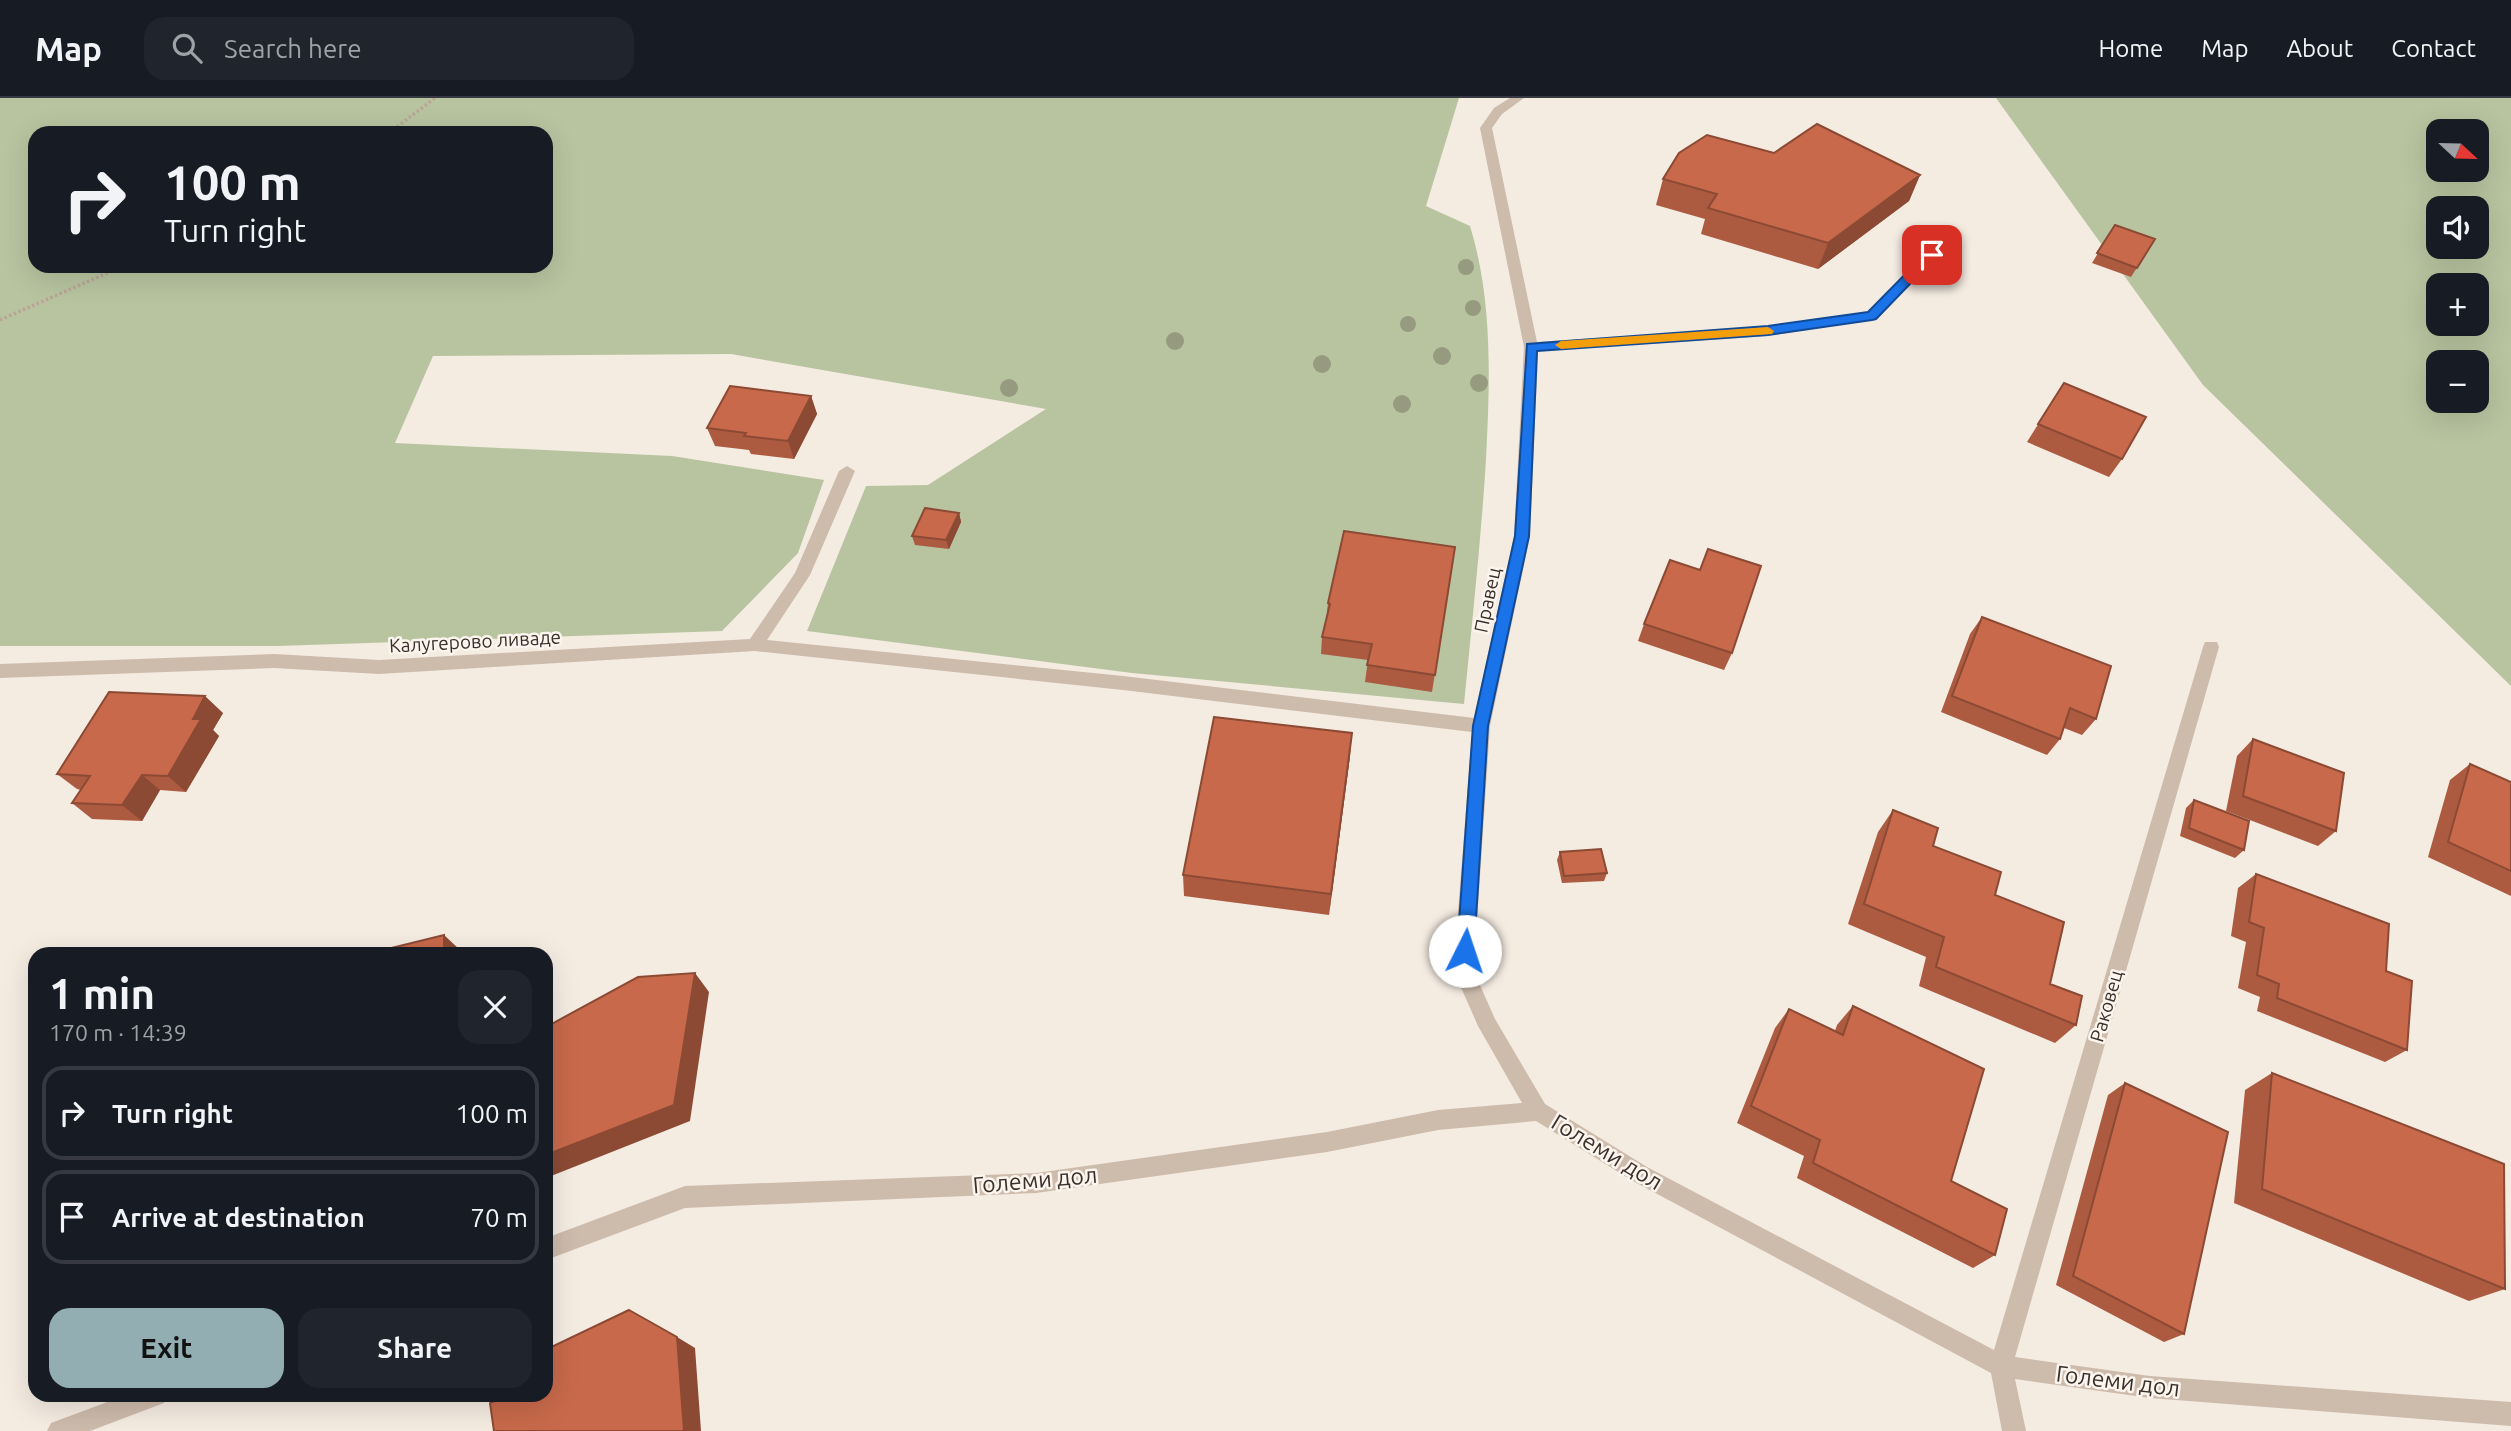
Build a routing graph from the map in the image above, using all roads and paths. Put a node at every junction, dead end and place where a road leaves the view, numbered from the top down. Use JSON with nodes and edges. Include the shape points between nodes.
{"nodes":[{"id":1,"x":435,"y":98,"type":"edge"},
{"id":2,"x":1518,"y":98,"type":"edge"},
{"id":3,"x":397,"y":126,"type":"edge"},
{"id":4,"x":1932,"y":255,"type":"dead end"},
{"id":5,"x":107,"y":273,"type":"edge"},
{"id":6,"x":0,"y":320,"type":"edge"},
{"id":7,"x":1531,"y":347,"type":"junction"},
{"id":8,"x":847,"y":471,"type":"dead end"},
{"id":9,"x":755,"y":645,"type":"junction"},
{"id":10,"x":2211,"y":647,"type":"dead end"},
{"id":11,"x":0,"y":671,"type":"edge"},
{"id":12,"x":1481,"y":726,"type":"junction"},
{"id":13,"x":1538,"y":1111,"type":"junction"},
{"id":14,"x":553,"y":1246,"type":"edge"},
{"id":15,"x":2001,"y":1366,"type":"junction"},
{"id":16,"x":137,"y":1402,"type":"edge"},
{"id":17,"x":2511,"y":1414,"type":"edge"},
{"id":18,"x":59,"y":1431,"type":"edge"},
{"id":19,"x":2014,"y":1431,"type":"edge"}],
"edges":[{"from":1,"to":3,"type":"path"},
{"from":2,"to":7,"type":"street","name":"Правец","via":[[1498,111],[1486,128]]},
{"from":4,"to":7,"type":"street","via":[[1872,316],[1768,331]]},
{"from":5,"to":6,"type":"path"},
{"from":7,"to":12,"type":"street","name":"Правец","via":[[1522,536]]},
{"from":8,"to":9,"type":"street","via":[[802,575]]},
{"from":9,"to":11,"type":"street","name":"Калугерово ливаде","via":[[379,667],[274,662]]},
{"from":9,"to":12,"type":"street","name":"Калугерово ливаде"},
{"from":10,"to":15,"type":"street","name":"Раковец"},
{"from":12,"to":13,"type":"street","name":"Правец","via":[[1465,951],[1469,983],[1488,1026]]},
{"from":13,"to":14,"type":"street","name":"Големи дол","via":[[1438,1120],[1327,1142],[1036,1183],[685,1197]]},
{"from":13,"to":15,"type":"street","name":"Големи дол","via":[[1640,1174]]},
{"from":15,"to":17,"type":"street","name":"Големи дол","via":[[2150,1387]]},
{"from":15,"to":19,"type":"street"},
{"from":16,"to":18,"type":"street"}]}
